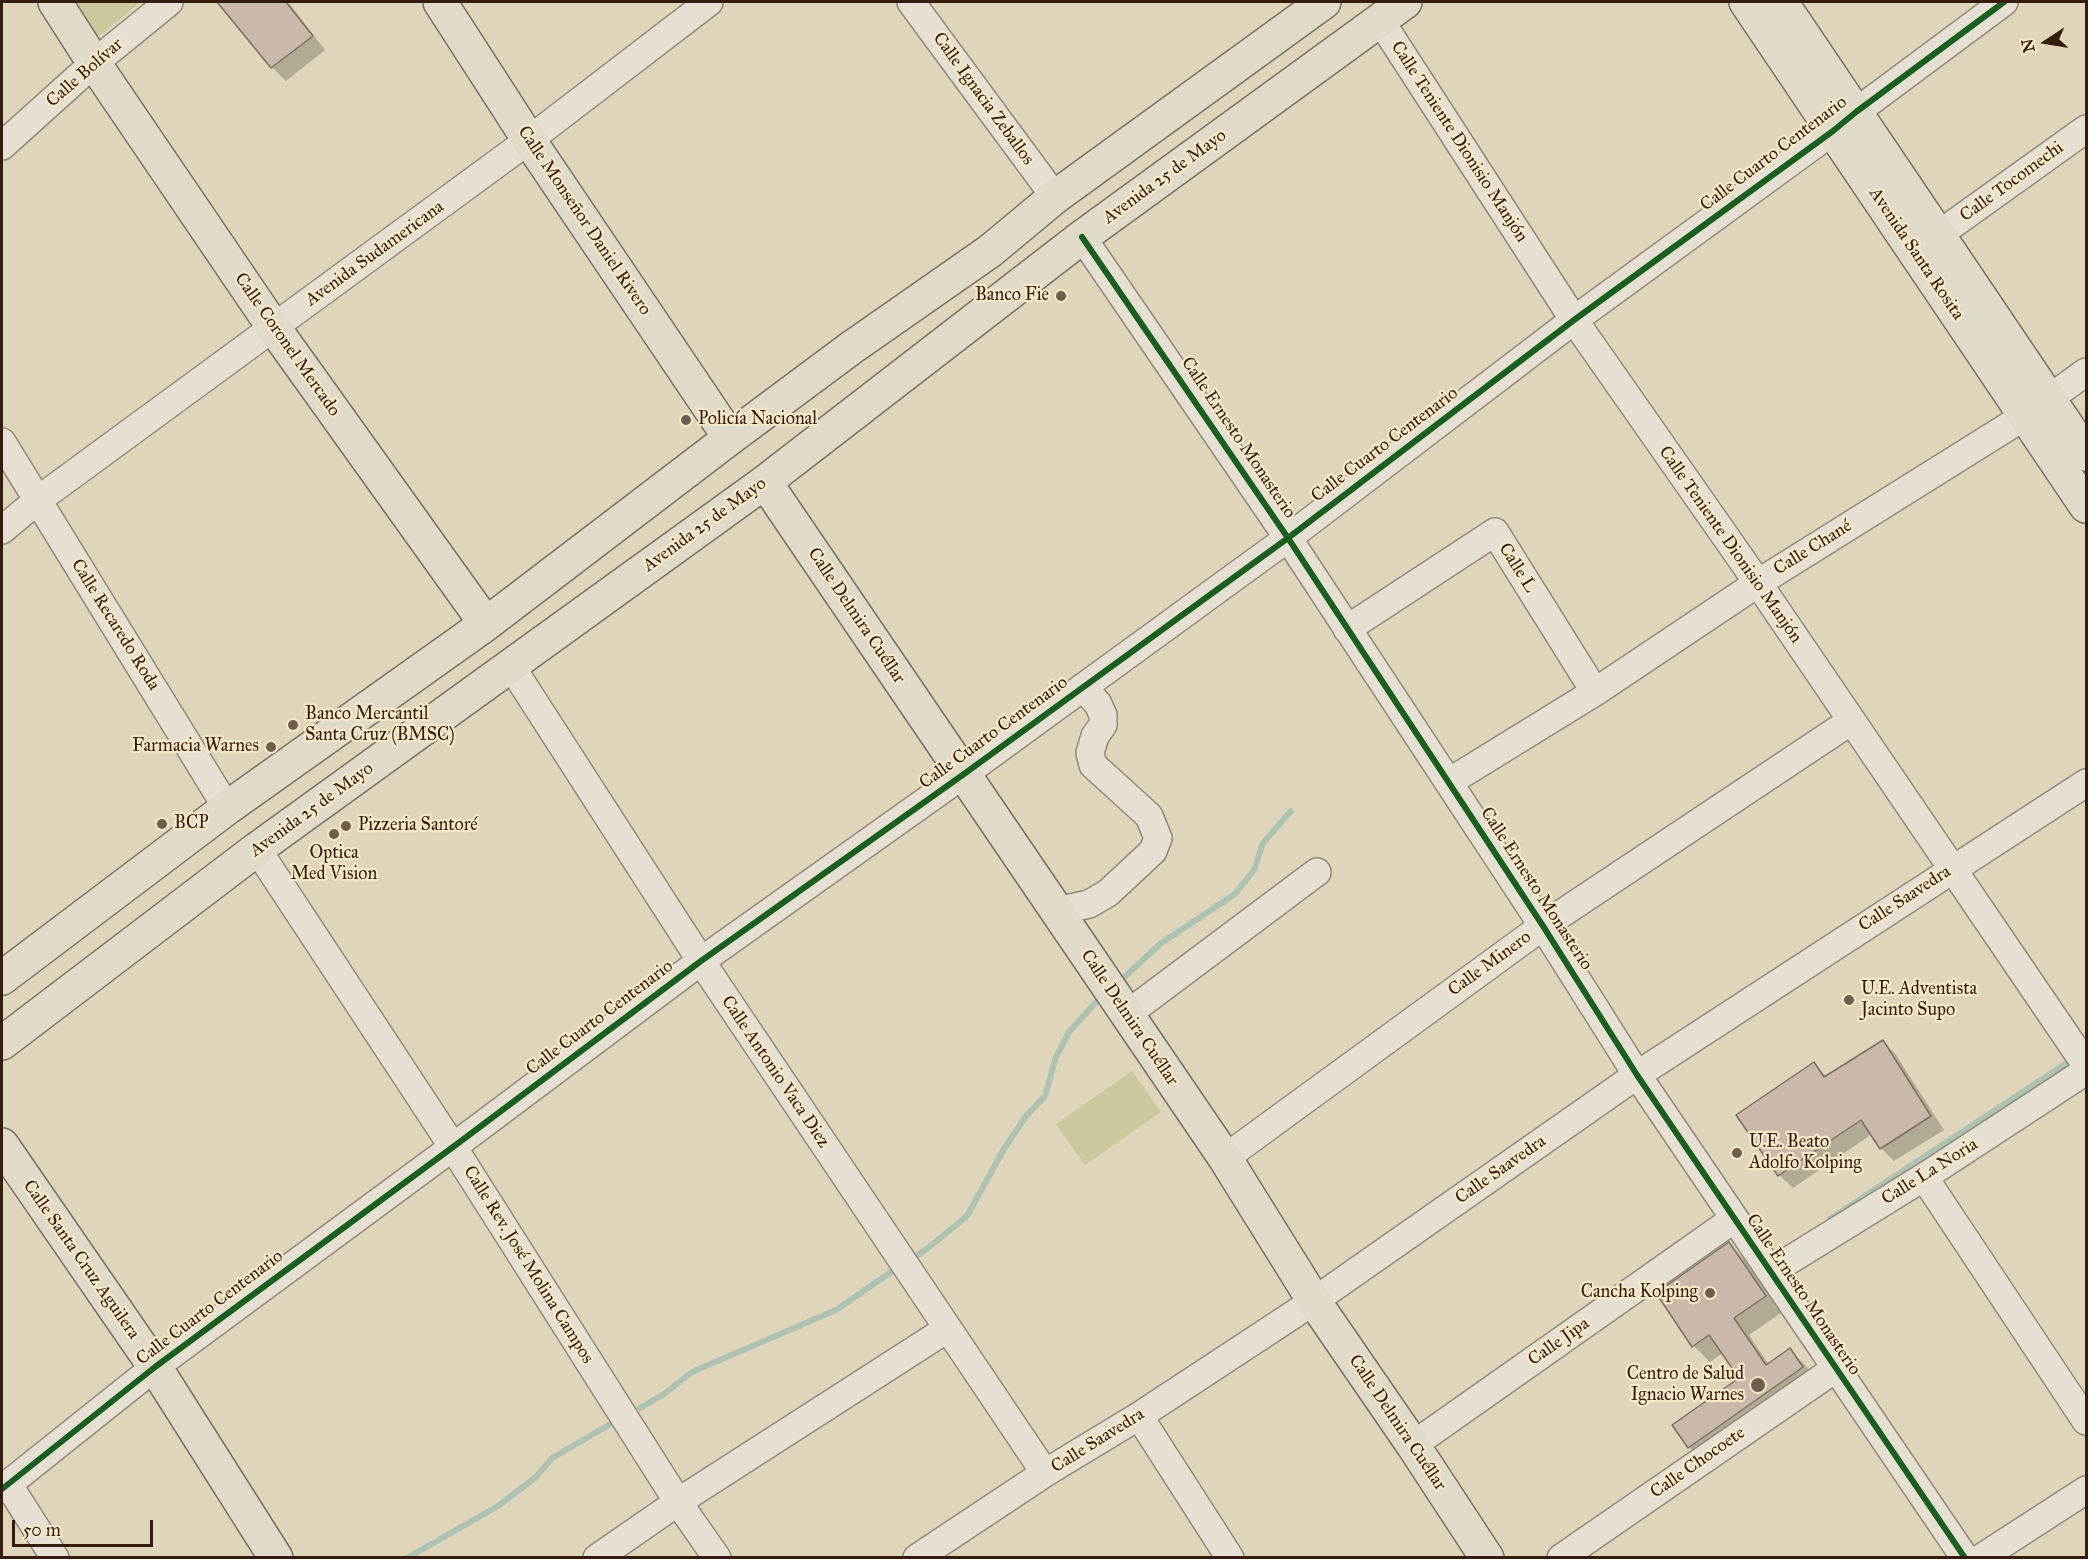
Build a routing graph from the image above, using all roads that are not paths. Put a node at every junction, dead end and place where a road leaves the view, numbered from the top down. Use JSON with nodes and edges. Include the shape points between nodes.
{"nodes":[{"id":1,"x":55,"y":2,"type":"edge"},
{"id":2,"x":169,"y":2,"type":"edge"},
{"id":3,"x":440,"y":2,"type":"edge"},
{"id":4,"x":709,"y":2,"type":"edge"},
{"id":5,"x":911,"y":2,"type":"edge"},
{"id":6,"x":1324,"y":2,"type":"edge"},
{"id":7,"x":1746,"y":2,"type":"edge"},
{"id":8,"x":1781,"y":2,"type":"edge"},
{"id":9,"x":2004,"y":2,"type":"edge"},
{"id":10,"x":1393,"y":11,"type":"edge"},
{"id":11,"x":94,"y":63,"type":"junction"},
{"id":12,"x":1845,"y":122,"type":"junction"},
{"id":13,"x":2086,"y":129,"type":"edge"},
{"id":14,"x":529,"y":140,"type":"junction"},
{"id":15,"x":2,"y":146,"type":"edge"},
{"id":16,"x":1055,"y":197,"type":"junction"},
{"id":17,"x":1938,"y":235,"type":"junction"},
{"id":18,"x":1082,"y":237,"type":"junction"},
{"id":19,"x":990,"y":251,"type":"junction"},
{"id":20,"x":1574,"y":320,"type":"junction"},
{"id":21,"x":274,"y":328,"type":"junction"},
{"id":22,"x":951,"y":338,"type":"junction"},
{"id":23,"x":851,"y":348,"type":"junction"},
{"id":24,"x":2086,"y":372,"type":"edge"},
{"id":25,"x":870,"y":401,"type":"junction"},
{"id":26,"x":2037,"y":408,"type":"junction"},
{"id":27,"x":730,"y":438,"type":"junction"},
{"id":28,"x":2,"y":442,"type":"edge"},
{"id":29,"x":2086,"y":454,"type":"edge"},
{"id":30,"x":765,"y":482,"type":"junction"},
{"id":31,"x":38,"y":500,"type":"junction"},
{"id":32,"x":2086,"y":506,"type":"edge"},
{"id":33,"x":2,"y":530,"type":"edge"},
{"id":34,"x":1288,"y":538,"type":"junction"},
{"id":35,"x":1758,"y":583,"type":"junction"},
{"id":36,"x":486,"y":624,"type":"junction"},
{"id":37,"x":1347,"y":629,"type":"junction"},
{"id":38,"x":511,"y":666,"type":"junction"},
{"id":39,"x":1083,"y":687,"type":"junction"},
{"id":40,"x":1595,"y":692,"type":"junction"},
{"id":41,"x":376,"y":702,"type":"junction"},
{"id":42,"x":1851,"y":721,"type":"junction"},
{"id":43,"x":316,"y":744,"type":"junction"},
{"id":44,"x":396,"y":749,"type":"junction"},
{"id":45,"x":963,"y":774,"type":"junction"},
{"id":46,"x":1449,"y":783,"type":"junction"},
{"id":47,"x":2086,"y":783,"type":"edge"},
{"id":48,"x":347,"y":785,"type":"junction"},
{"id":49,"x":227,"y":808,"type":"junction"},
{"id":50,"x":257,"y":849,"type":"junction"},
{"id":51,"x":1952,"y":869,"type":"junction"},
{"id":52,"x":1317,"y":872,"type":"dead end"},
{"id":53,"x":1057,"y":911,"type":"junction"},
{"id":54,"x":1543,"y":926,"type":"junction"},
{"id":55,"x":701,"y":961,"type":"junction"},
{"id":56,"x":2,"y":978,"type":"edge"},
{"id":57,"x":1126,"y":1015,"type":"junction"},
{"id":58,"x":2079,"y":1038,"type":"edge"},
{"id":59,"x":2,"y":1043,"type":"edge"},
{"id":60,"x":2086,"y":1065,"type":"edge"},
{"id":61,"x":2086,"y":1071,"type":"edge"},
{"id":62,"x":1637,"y":1075,"type":"junction"},
{"id":63,"x":2,"y":1145,"type":"edge"},
{"id":64,"x":453,"y":1147,"type":"junction"},
{"id":65,"x":1225,"y":1158,"type":"junction"},
{"id":66,"x":1924,"y":1177,"type":"junction"},
{"id":67,"x":1734,"y":1220,"type":"junction"},
{"id":68,"x":1772,"y":1271,"type":"junction"},
{"id":69,"x":1314,"y":1302,"type":"junction"},
{"id":70,"x":947,"y":1329,"type":"junction"},
{"id":71,"x":154,"y":1367,"type":"junction"},
{"id":72,"x":1835,"y":1369,"type":"junction"},
{"id":73,"x":1139,"y":1416,"type":"junction"},
{"id":74,"x":2086,"y":1421,"type":"edge"},
{"id":75,"x":1413,"y":1444,"type":"junction"},
{"id":76,"x":1045,"y":1473,"type":"junction"},
{"id":77,"x":5,"y":1487,"type":"edge"},
{"id":78,"x":2086,"y":1490,"type":"edge"},
{"id":79,"x":678,"y":1502,"type":"junction"},
{"id":80,"x":55,"y":1557,"type":"edge"},
{"id":81,"x":276,"y":1557,"type":"edge"},
{"id":82,"x":597,"y":1557,"type":"edge"},
{"id":83,"x":717,"y":1557,"type":"edge"},
{"id":84,"x":917,"y":1557,"type":"edge"},
{"id":85,"x":1230,"y":1557,"type":"edge"},
{"id":86,"x":1487,"y":1557,"type":"edge"},
{"id":87,"x":1561,"y":1557,"type":"edge"},
{"id":88,"x":1965,"y":1557,"type":"edge"},
{"id":89,"x":1981,"y":1557,"type":"edge"}],
"edges":[{"from":1,"to":11,"type":"main road","name":"Calle Coronel Mercado"},
{"from":2,"to":11,"type":"street","name":"Calle Bolívar"},
{"from":3,"to":14,"type":"main road","name":"Calle Monseñor Daniel Rivero"},
{"from":4,"to":14,"type":"street","name":"Avenida Sudamericana"},
{"from":5,"to":16,"type":"street","name":"Calle Ignacia Zeballos"},
{"from":6,"to":16,"type":"main road"},
{"from":7,"to":12,"type":"main road","name":"Avenida Santa Rosita"},
{"from":8,"to":12,"type":"main road","name":"Avenida Santa Rosita"},
{"from":9,"to":12,"type":"street","name":"Calle Cuarto Centenario"},
{"from":10,"to":18,"type":"main road","name":"Avenida 25 de Mayo"},
{"from":10,"to":20,"type":"street","name":"Calle Teniente Dionisio Manjón"},
{"from":11,"to":15,"type":"street","name":"Calle Bolívar"},
{"from":11,"to":21,"type":"main road","name":"Calle Coronel Mercado"},
{"from":12,"to":17,"type":"main road","name":"Avenida Santa Rosita"},
{"from":12,"to":20,"type":"street","name":"Calle Cuarto Centenario"},
{"from":12,"to":26,"type":"main road","name":"Avenida Santa Rosita"},
{"from":13,"to":17,"type":"street","name":"Calle Tocomechi"},
{"from":14,"to":21,"type":"street","name":"Avenida Sudamericana"},
{"from":14,"to":27,"type":"main road","name":"Calle Monseñor Daniel Rivero"},
{"from":16,"to":19,"type":"main road"},
{"from":17,"to":26,"type":"main road","name":"Avenida Santa Rosita"},
{"from":18,"to":22,"type":"main road","name":"Avenida 25 de Mayo"},
{"from":18,"to":34,"type":"street","name":"Calle Ernesto Monasterio"},
{"from":19,"to":22,"type":"main road","via":[[979,271],[942,299],[927,316],[923,326],[926,335]]},
{"from":19,"to":23,"type":"main road"},
{"from":20,"to":34,"type":"street","name":"Calle Cuarto Centenario"},
{"from":20,"to":35,"type":"street","name":"Calle Teniente Dionisio Manjón"},
{"from":21,"to":31,"type":"street","name":"Avenida Sudamericana"},
{"from":21,"to":36,"type":"main road","name":"Calle Coronel Mercado"},
{"from":22,"to":25,"type":"main road","name":"Avenida 25 de Mayo"},
{"from":23,"to":25,"type":"main road","via":[[870,347],[880,357],[882,374]]},
{"from":23,"to":27,"type":"main road"},
{"from":24,"to":26,"type":"street","name":"Calle Chané"},
{"from":25,"to":30,"type":"main road","name":"Avenida 25 de Mayo"},
{"from":26,"to":29,"type":"main road","name":"Avenida Santa Rosita"},
{"from":26,"to":32,"type":"main road","name":"Avenida Santa Rosita"},
{"from":26,"to":35,"type":"street","name":"Calle Chané"},
{"from":27,"to":36,"type":"main road"},
{"from":28,"to":31,"type":"street","name":"Calle Recaredo Roda"},
{"from":30,"to":38,"type":"main road","name":"Avenida 25 de Mayo"},
{"from":30,"to":45,"type":"main road","name":"Calle Delmira Cuéllar"},
{"from":31,"to":33,"type":"street","name":"Avenida Sudamericana"},
{"from":31,"to":49,"type":"street","name":"Calle Recaredo Roda"},
{"from":34,"to":37,"type":"street","name":"Calle Ernesto Monasterio"},
{"from":34,"to":39,"type":"street","name":"Calle Cuarto Centenario"},
{"from":35,"to":40,"type":"street","name":"Calle Chané"},
{"from":35,"to":42,"type":"street","name":"Calle Teniente Dionisio Manjón"},
{"from":36,"to":41,"type":"main road"},
{"from":37,"to":40,"type":"street","name":"Calle L","via":[[1495,532]]},
{"from":37,"to":46,"type":"street","name":"Calle Ernesto Monasterio"},
{"from":38,"to":44,"type":"main road","name":"Avenida 25 de Mayo"},
{"from":38,"to":55,"type":"street","name":"Calle Antonio Vaca Diez"},
{"from":39,"to":45,"type":"street","name":"Calle Cuarto Centenario"},
{"from":39,"to":53,"type":"street","via":[[1103,715],[1103,725],[1090,753],[1093,765],[1149,816],[1158,838],[1153,851],[1108,892],[1089,904]]},
{"from":40,"to":46,"type":"street","name":"Calle Chané"},
{"from":41,"to":43,"type":"main road"},
{"from":41,"to":44,"type":"main road","via":[[366,718],[368,734],[380,744]]},
{"from":42,"to":51,"type":"street","name":"Calle Teniente Dionisio Manjón"},
{"from":42,"to":54,"type":"street","name":"Calle Minero"},
{"from":43,"to":48,"type":"main road","via":[[340,748],[348,759]]},
{"from":43,"to":49,"type":"main road"},
{"from":44,"to":48,"type":"main road","name":"Avenida 25 de Mayo"},
{"from":45,"to":53,"type":"main road","name":"Calle Delmira Cuéllar"},
{"from":45,"to":55,"type":"street","name":"Calle Cuarto Centenario"},
{"from":46,"to":54,"type":"street","name":"Calle Ernesto Monasterio"},
{"from":47,"to":51,"type":"street","name":"Calle Saavedra"},
{"from":48,"to":50,"type":"main road","name":"Avenida 25 de Mayo"},
{"from":49,"to":56,"type":"main road"},
{"from":50,"to":59,"type":"main road","name":"Avenida 25 de Mayo"},
{"from":50,"to":64,"type":"street","name":"Calle Rev. José Molina Campos"},
{"from":51,"to":58,"type":"street","name":"Calle Teniente Dionisio Manjón"},
{"from":51,"to":62,"type":"street","name":"Calle Saavedra"},
{"from":52,"to":57,"type":"street"},
{"from":53,"to":57,"type":"main road","name":"Calle Delmira Cuéllar"},
{"from":54,"to":62,"type":"street","name":"Calle Ernesto Monasterio"},
{"from":54,"to":65,"type":"street","name":"Calle Minero"},
{"from":55,"to":64,"type":"street","name":"Calle Cuarto Centenario"},
{"from":55,"to":70,"type":"street","name":"Calle Antonio Vaca Diez"},
{"from":57,"to":65,"type":"main road","name":"Calle Delmira Cuéllar"},
{"from":58,"to":60,"type":"street","name":"Calle Teniente Dionisio Manjón"},
{"from":61,"to":66,"type":"street","name":"Calle La Noria"},
{"from":62,"to":67,"type":"street","name":"Calle Ernesto Monasterio"},
{"from":62,"to":69,"type":"street","name":"Calle Saavedra"},
{"from":63,"to":71,"type":"main road","name":"Calle Santa Cruz Aguilera"},
{"from":64,"to":71,"type":"street","name":"Calle Cuarto Centenario"},
{"from":64,"to":79,"type":"street","name":"Calle Rev. José Molina Campos"},
{"from":65,"to":69,"type":"main road","name":"Calle Delmira Cuéllar"},
{"from":66,"to":68,"type":"street","name":"Calle La Noria"},
{"from":66,"to":74,"type":"street"},
{"from":67,"to":68,"type":"street","name":"Calle Ernesto Monasterio"},
{"from":67,"to":75,"type":"street","name":"Calle Jipa"},
{"from":68,"to":72,"type":"street","name":"Calle Ernesto Monasterio"},
{"from":69,"to":73,"type":"street","name":"Calle Saavedra"},
{"from":69,"to":75,"type":"main road","name":"Calle Delmira Cuéllar"},
{"from":70,"to":76,"type":"street","name":"Calle Antonio Vaca Diez"},
{"from":70,"to":79,"type":"street"},
{"from":71,"to":77,"type":"street","name":"Calle Cuarto Centenario"},
{"from":71,"to":81,"type":"main road","name":"Calle Santa Cruz Aguilera"},
{"from":72,"to":87,"type":"street","name":"Calle Chocoete"},
{"from":72,"to":88,"type":"street","name":"Calle Ernesto Monasterio"},
{"from":73,"to":76,"type":"street","name":"Calle Saavedra"},
{"from":73,"to":85,"type":"street"},
{"from":75,"to":86,"type":"main road","name":"Calle Delmira Cuéllar"},
{"from":76,"to":84,"type":"street","name":"Calle Saavedra"},
{"from":77,"to":80,"type":"street"},
{"from":78,"to":89,"type":"street"},
{"from":79,"to":82,"type":"street"},
{"from":79,"to":83,"type":"street","name":"Calle Rev. José Molina Campos"}]}
